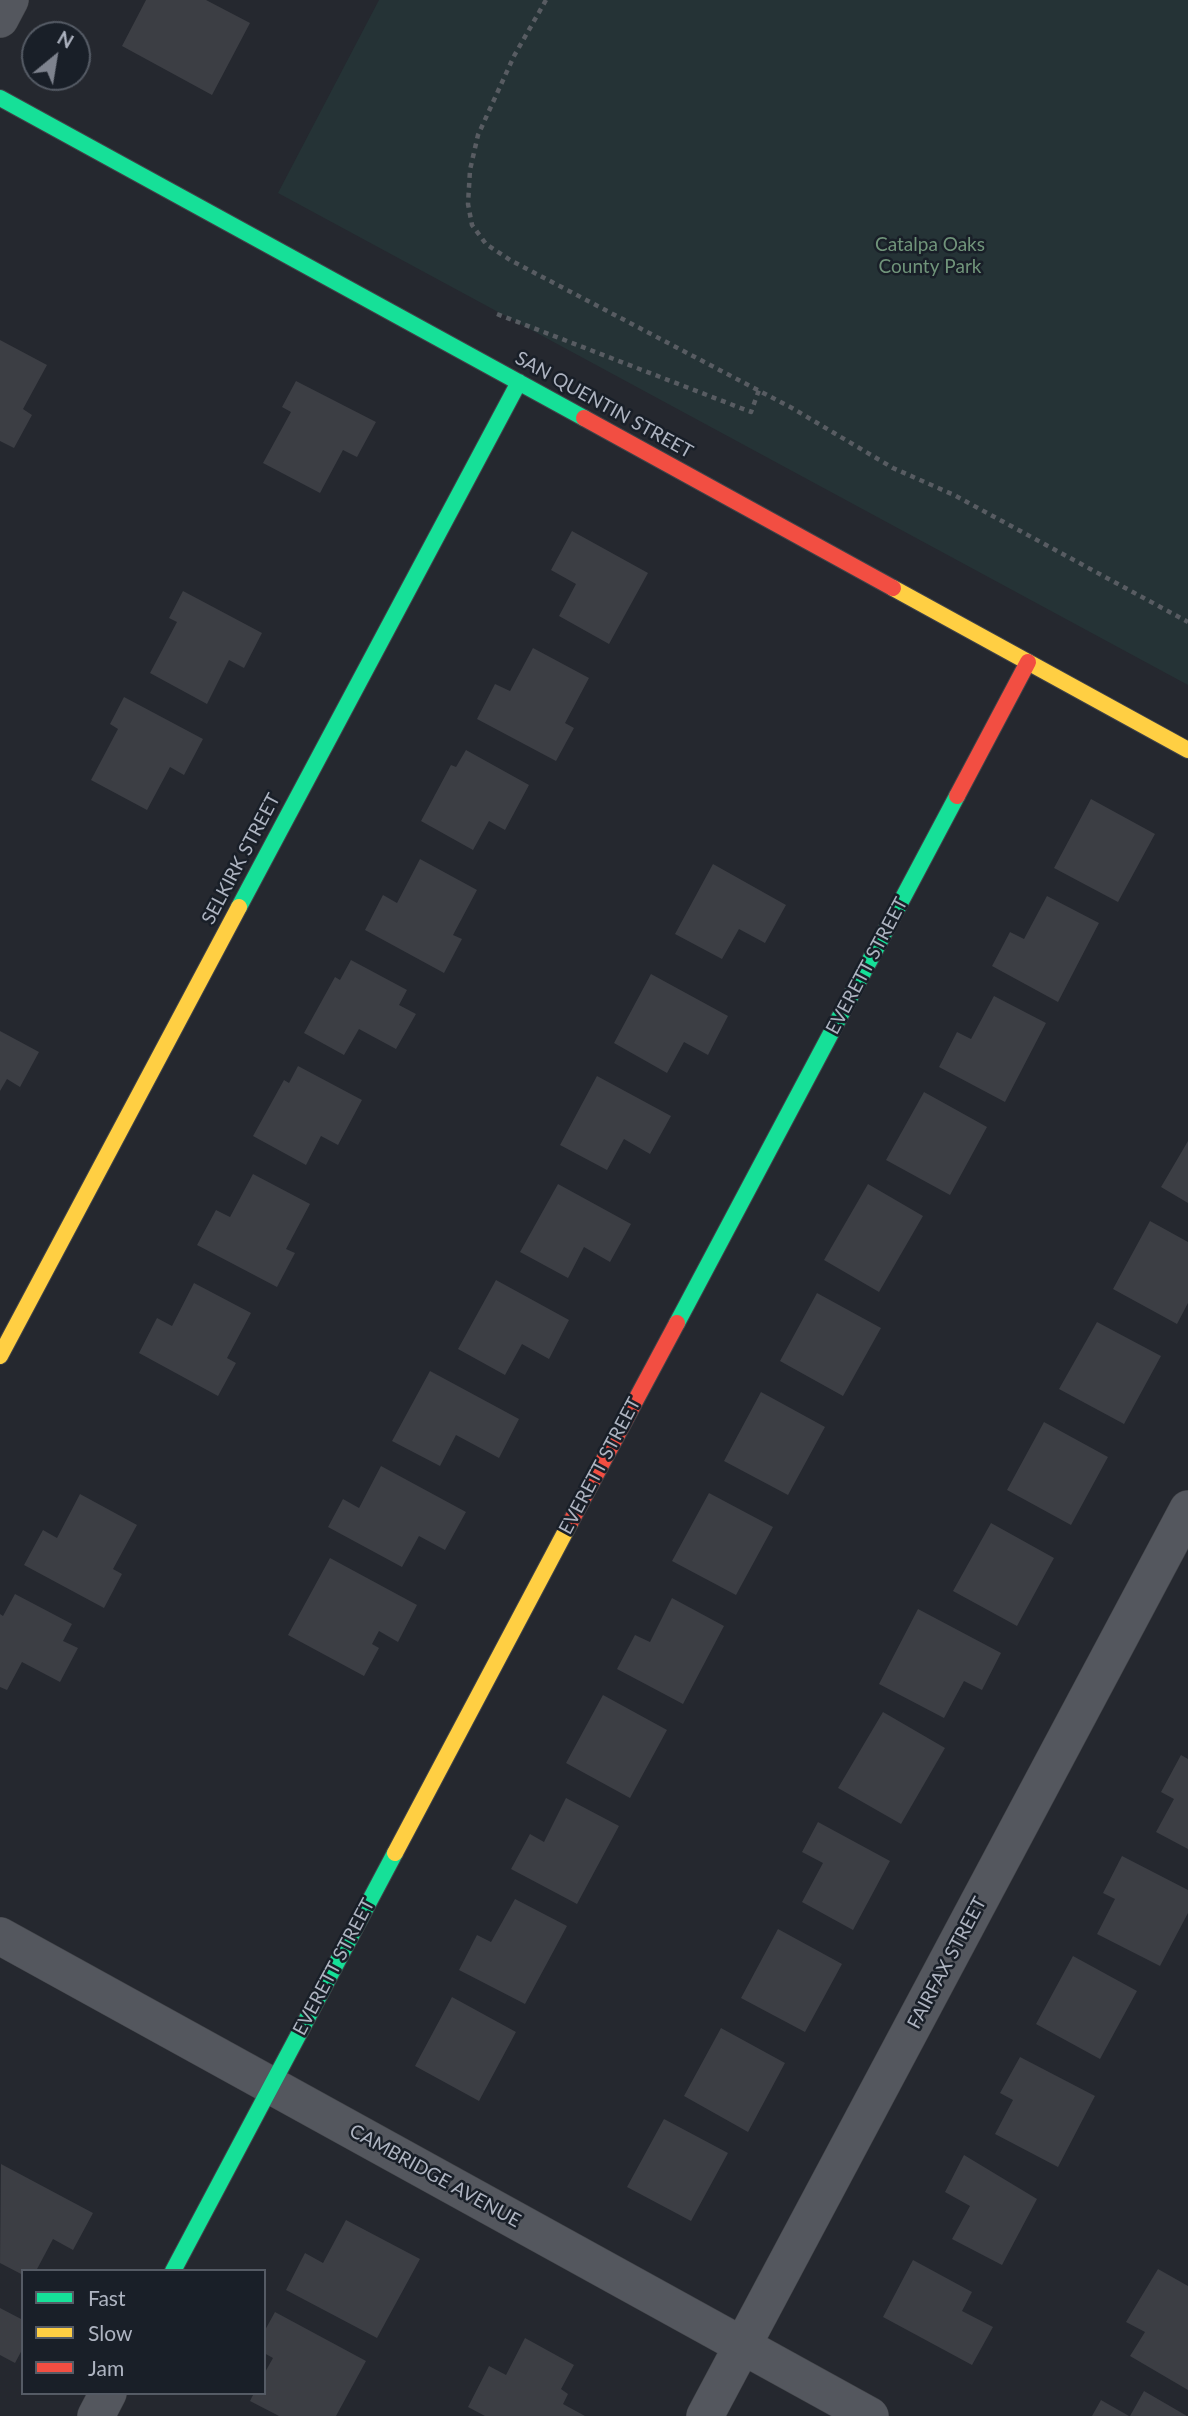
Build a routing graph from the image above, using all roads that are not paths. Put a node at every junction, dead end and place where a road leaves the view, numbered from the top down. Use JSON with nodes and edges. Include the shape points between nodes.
{"nodes":[{"id":1,"x":10,"y":0,"type":"edge"},
{"id":2,"x":0,"y":19,"type":"edge"},
{"id":3,"x":0,"y":98,"type":"edge"},
{"id":4,"x":519,"y":382,"type":"junction"},
{"id":5,"x":1028,"y":662,"type":"junction"},
{"id":6,"x":1188,"y":750,"type":"edge"},
{"id":7,"x":0,"y":1356,"type":"edge"},
{"id":8,"x":1188,"y":1509,"type":"edge"},
{"id":9,"x":0,"y":1936,"type":"edge"},
{"id":10,"x":271,"y":2085,"type":"junction"},
{"id":11,"x":174,"y":2269,"type":"edge"},
{"id":12,"x":742,"y":2346,"type":"junction"},
{"id":13,"x":107,"y":2395,"type":"edge"},
{"id":14,"x":96,"y":2416,"type":"edge"},
{"id":15,"x":705,"y":2416,"type":"edge"},
{"id":16,"x":870,"y":2416,"type":"edge"}],
"edges":[{"from":1,"to":2,"type":"street"},
{"from":3,"to":4,"type":"street","name":"SAN QUENTIN STREET"},
{"from":4,"to":5,"type":"street","name":"SAN QUENTIN STREET"},
{"from":4,"to":7,"type":"street","name":"SELKIRK STREET"},
{"from":5,"to":6,"type":"street","name":"SAN QUENTIN STREET"},
{"from":5,"to":10,"type":"street","name":"EVERETT STREET"},
{"from":8,"to":12,"type":"street","name":"FAIRFAX STREET"},
{"from":9,"to":10,"type":"street","name":"CAMBRIDGE AVENUE"},
{"from":10,"to":11,"type":"street","name":"EVERETT STREET"},
{"from":10,"to":12,"type":"street","name":"CAMBRIDGE AVENUE"},
{"from":12,"to":15,"type":"street","name":"FAIRFAX STREET"},
{"from":12,"to":16,"type":"street","name":"CAMBRIDGE AVENUE"},
{"from":13,"to":14,"type":"street"}]}
